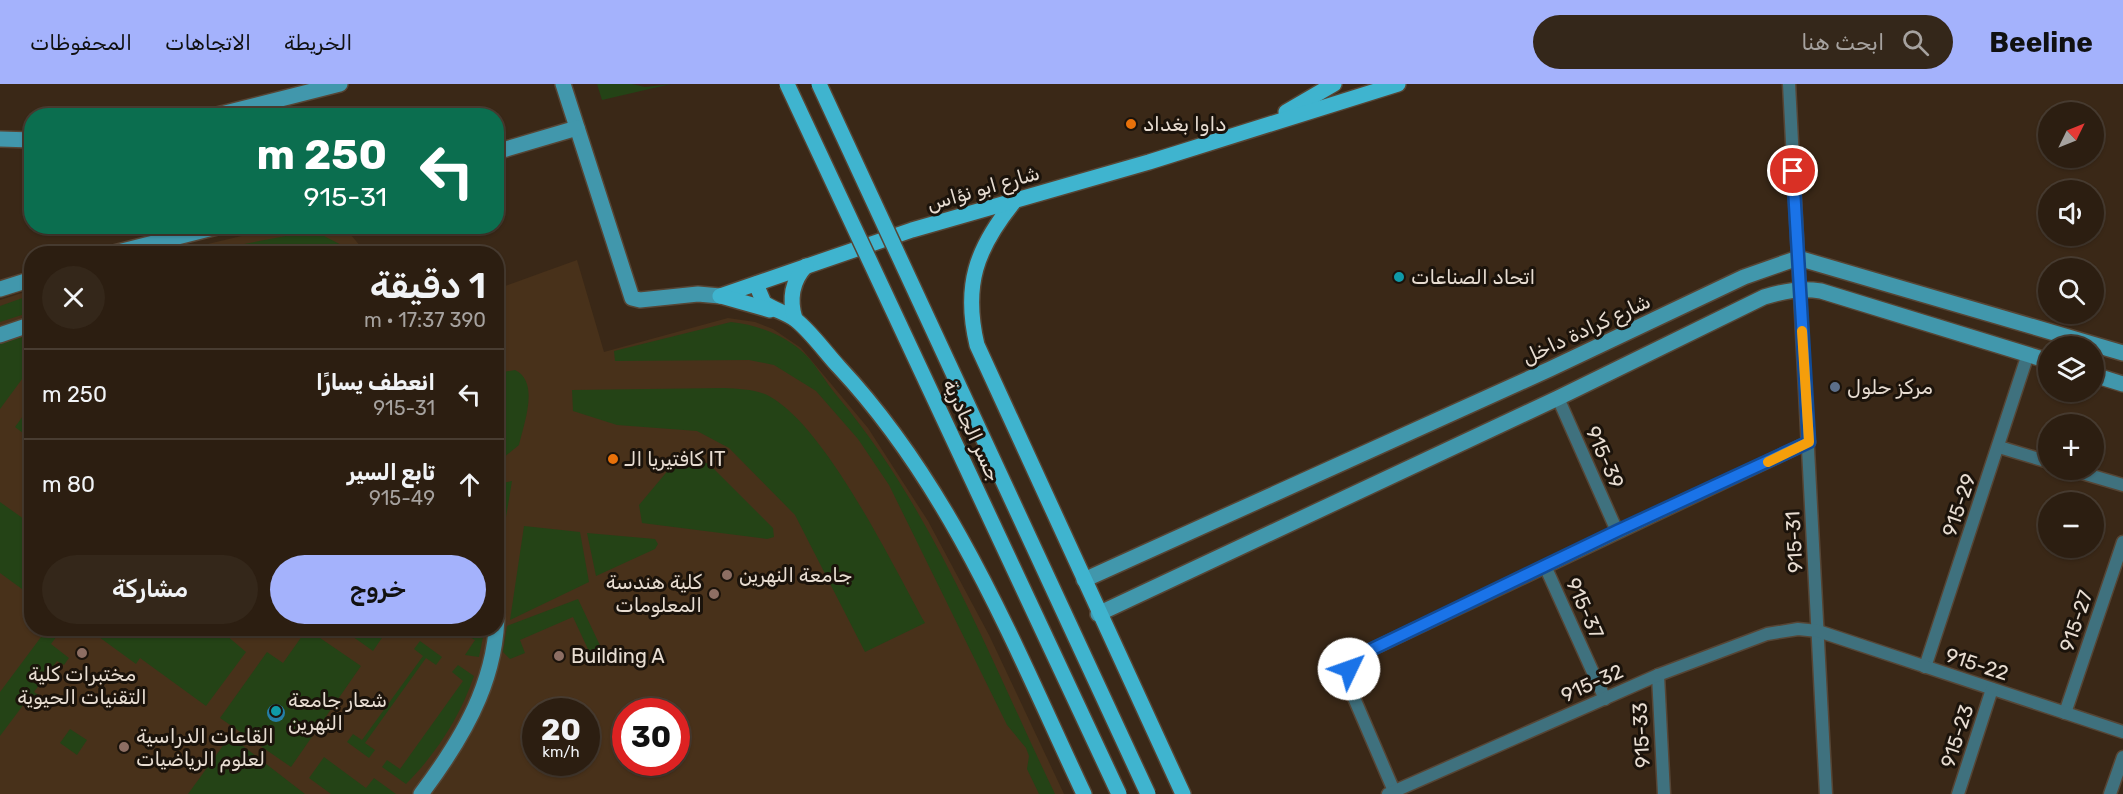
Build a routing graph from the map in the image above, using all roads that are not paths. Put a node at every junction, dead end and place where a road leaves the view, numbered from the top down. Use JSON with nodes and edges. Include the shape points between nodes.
{"nodes":[{"id":1,"x":340,"y":84,"type":"edge"},
{"id":2,"x":563,"y":84,"type":"edge"},
{"id":3,"x":787,"y":84,"type":"edge"},
{"id":4,"x":819,"y":84,"type":"edge"},
{"id":5,"x":1334,"y":84,"type":"edge"},
{"id":6,"x":1398,"y":84,"type":"edge"},
{"id":7,"x":1789,"y":84,"type":"edge"},
{"id":8,"x":245,"y":108,"type":"edge"},
{"id":9,"x":1260,"y":126,"type":"junction"},
{"id":10,"x":577,"y":128,"type":"junction"},
{"id":11,"x":0,"y":139,"type":"edge"},
{"id":12,"x":24,"y":140,"type":"edge"},
{"id":13,"x":504,"y":150,"type":"edge"},
{"id":14,"x":1012,"y":203,"type":"junction"},
{"id":15,"x":189,"y":234,"type":"edge"},
{"id":16,"x":142,"y":246,"type":"edge"},
{"id":17,"x":1798,"y":258,"type":"junction"},
{"id":18,"x":806,"y":266,"type":"junction"},
{"id":19,"x":24,"y":282,"type":"edge"},
{"id":20,"x":756,"y":284,"type":"junction"},
{"id":21,"x":1799,"y":288,"type":"junction"},
{"id":22,"x":0,"y":289,"type":"edge"},
{"id":23,"x":720,"y":296,"type":"junction"},
{"id":24,"x":795,"y":319,"type":"junction"},
{"id":25,"x":24,"y":327,"type":"edge"},
{"id":26,"x":0,"y":335,"type":"edge"},
{"id":27,"x":2123,"y":353,"type":"edge"},
{"id":28,"x":2028,"y":354,"type":"junction"},
{"id":29,"x":2038,"y":357,"type":"edge"},
{"id":30,"x":2104,"y":378,"type":"edge"},
{"id":31,"x":2123,"y":384,"type":"edge"},
{"id":32,"x":1558,"y":398,"type":"junction"},
{"id":33,"x":1809,"y":442,"type":"junction"},
{"id":34,"x":1999,"y":447,"type":"junction"},
{"id":35,"x":2038,"y":459,"type":"edge"},
{"id":36,"x":2104,"y":479,"type":"edge"},
{"id":37,"x":2123,"y":485,"type":"edge"},
{"id":38,"x":1617,"y":531,"type":"junction"},
{"id":39,"x":2123,"y":542,"type":"edge"},
{"id":40,"x":1545,"y":566,"type":"junction"},
{"id":41,"x":1084,"y":580,"type":"junction"},
{"id":42,"x":1098,"y":614,"type":"junction"},
{"id":43,"x":1818,"y":632,"type":"junction"},
{"id":44,"x":496,"y":636,"type":"edge"},
{"id":45,"x":1925,"y":667,"type":"junction"},
{"id":46,"x":1658,"y":675,"type":"junction"},
{"id":47,"x":1992,"y":689,"type":"junction"},
{"id":48,"x":1605,"y":699,"type":"junction"},
{"id":49,"x":2065,"y":713,"type":"junction"},
{"id":50,"x":2123,"y":732,"type":"edge"},
{"id":51,"x":2123,"y":757,"type":"edge"},
{"id":52,"x":1391,"y":793,"type":"edge"},
{"id":53,"x":421,"y":794,"type":"edge"},
{"id":54,"x":1084,"y":794,"type":"edge"},
{"id":55,"x":1119,"y":794,"type":"edge"},
{"id":56,"x":1148,"y":794,"type":"edge"},
{"id":57,"x":1183,"y":794,"type":"edge"},
{"id":58,"x":1664,"y":794,"type":"edge"},
{"id":59,"x":1826,"y":794,"type":"edge"},
{"id":60,"x":1958,"y":794,"type":"edge"},
{"id":61,"x":2110,"y":794,"type":"edge"}],
"edges":[{"from":1,"to":8,"type":"main road"},
{"from":2,"to":10,"type":"main road"},
{"from":3,"to":55,"type":"main road","name":"جسر الجادرية","bridge":true},
{"from":4,"to":56,"type":"main road","name":"جسر الجادرية","bridge":true},
{"from":5,"to":9,"type":"main road","name":"شارع ابو نؤاس"},
{"from":6,"to":9,"type":"main road","name":"شارع ابو نؤاس"},
{"from":7,"to":17,"type":"street","name":"915-31"},
{"from":9,"to":14,"type":"main road","name":"شارع ابو نؤاس"},
{"from":10,"to":13,"type":"main road"},
{"from":10,"to":23,"type":"main road","via":[[632,298]]},
{"from":11,"to":12,"type":"main road"},
{"from":14,"to":18,"type":"main road","name":"شارع ابو نؤاس","via":[[912,230]]},
{"from":14,"to":41,"type":"main road","via":[[982,246],[975,264],[970,298],[973,330],[982,360]]},
{"from":15,"to":16,"type":"main road"},
{"from":17,"to":21,"type":"street","name":"915-31"},
{"from":17,"to":27,"type":"main road"},
{"from":17,"to":41,"type":"main road","name":"شارع كرادة داخل","via":[[1744,277]]},
{"from":18,"to":20,"type":"main road","name":"شارع ابو نؤاس"},
{"from":18,"to":24,"type":"main road","via":[[792,292]]},
{"from":19,"to":22,"type":"main road"},
{"from":20,"to":23,"type":"main road","name":"شارع ابو نؤاس"},
{"from":20,"to":24,"type":"main road","via":[[764,303]]},
{"from":21,"to":28,"type":"main road","via":[[1847,298]]},
{"from":21,"to":32,"type":"main road","via":[[1764,297]]},
{"from":21,"to":33,"type":"street","name":"915-31"},
{"from":23,"to":24,"type":"main road"},
{"from":24,"to":54,"type":"main road","via":[[877,410],[937,495],[969,550]]},
{"from":25,"to":26,"type":"main road"},
{"from":28,"to":29,"type":"main road"},
{"from":28,"to":34,"type":"street","name":"915-29"},
{"from":30,"to":31,"type":"main road"},
{"from":32,"to":38,"type":"street","name":"915-39"},
{"from":32,"to":42,"type":"main road"},
{"from":33,"to":38,"type":"street"},
{"from":33,"to":43,"type":"street","name":"915-31"},
{"from":34,"to":35,"type":"street"},
{"from":34,"to":45,"type":"street","name":"915-29"},
{"from":36,"to":37,"type":"street"},
{"from":38,"to":40,"type":"street"},
{"from":39,"to":49,"type":"street","name":"915-27"},
{"from":40,"to":48,"type":"street","name":"915-37"},
{"from":40,"to":52,"type":"street","via":[[1362,654],[1349,669],[1348,684]]},
{"from":41,"to":42,"type":"main road"},
{"from":42,"to":57,"type":"main road"},
{"from":43,"to":45,"type":"street","name":"915-22"},
{"from":43,"to":46,"type":"street","name":"915-32","via":[[1798,629],[1767,634]]},
{"from":43,"to":59,"type":"street","name":"915-31"},
{"from":44,"to":53,"type":"main road","via":[[488,677],[464,732]]},
{"from":45,"to":47,"type":"street","name":"915-22"},
{"from":46,"to":48,"type":"street","name":"915-32"},
{"from":46,"to":58,"type":"street","name":"915-33"},
{"from":47,"to":49,"type":"street","name":"915-22"},
{"from":47,"to":60,"type":"street","name":"915-23"},
{"from":48,"to":52,"type":"street","name":"915-32"},
{"from":49,"to":50,"type":"street","name":"915-22"},
{"from":51,"to":61,"type":"street"}]}
